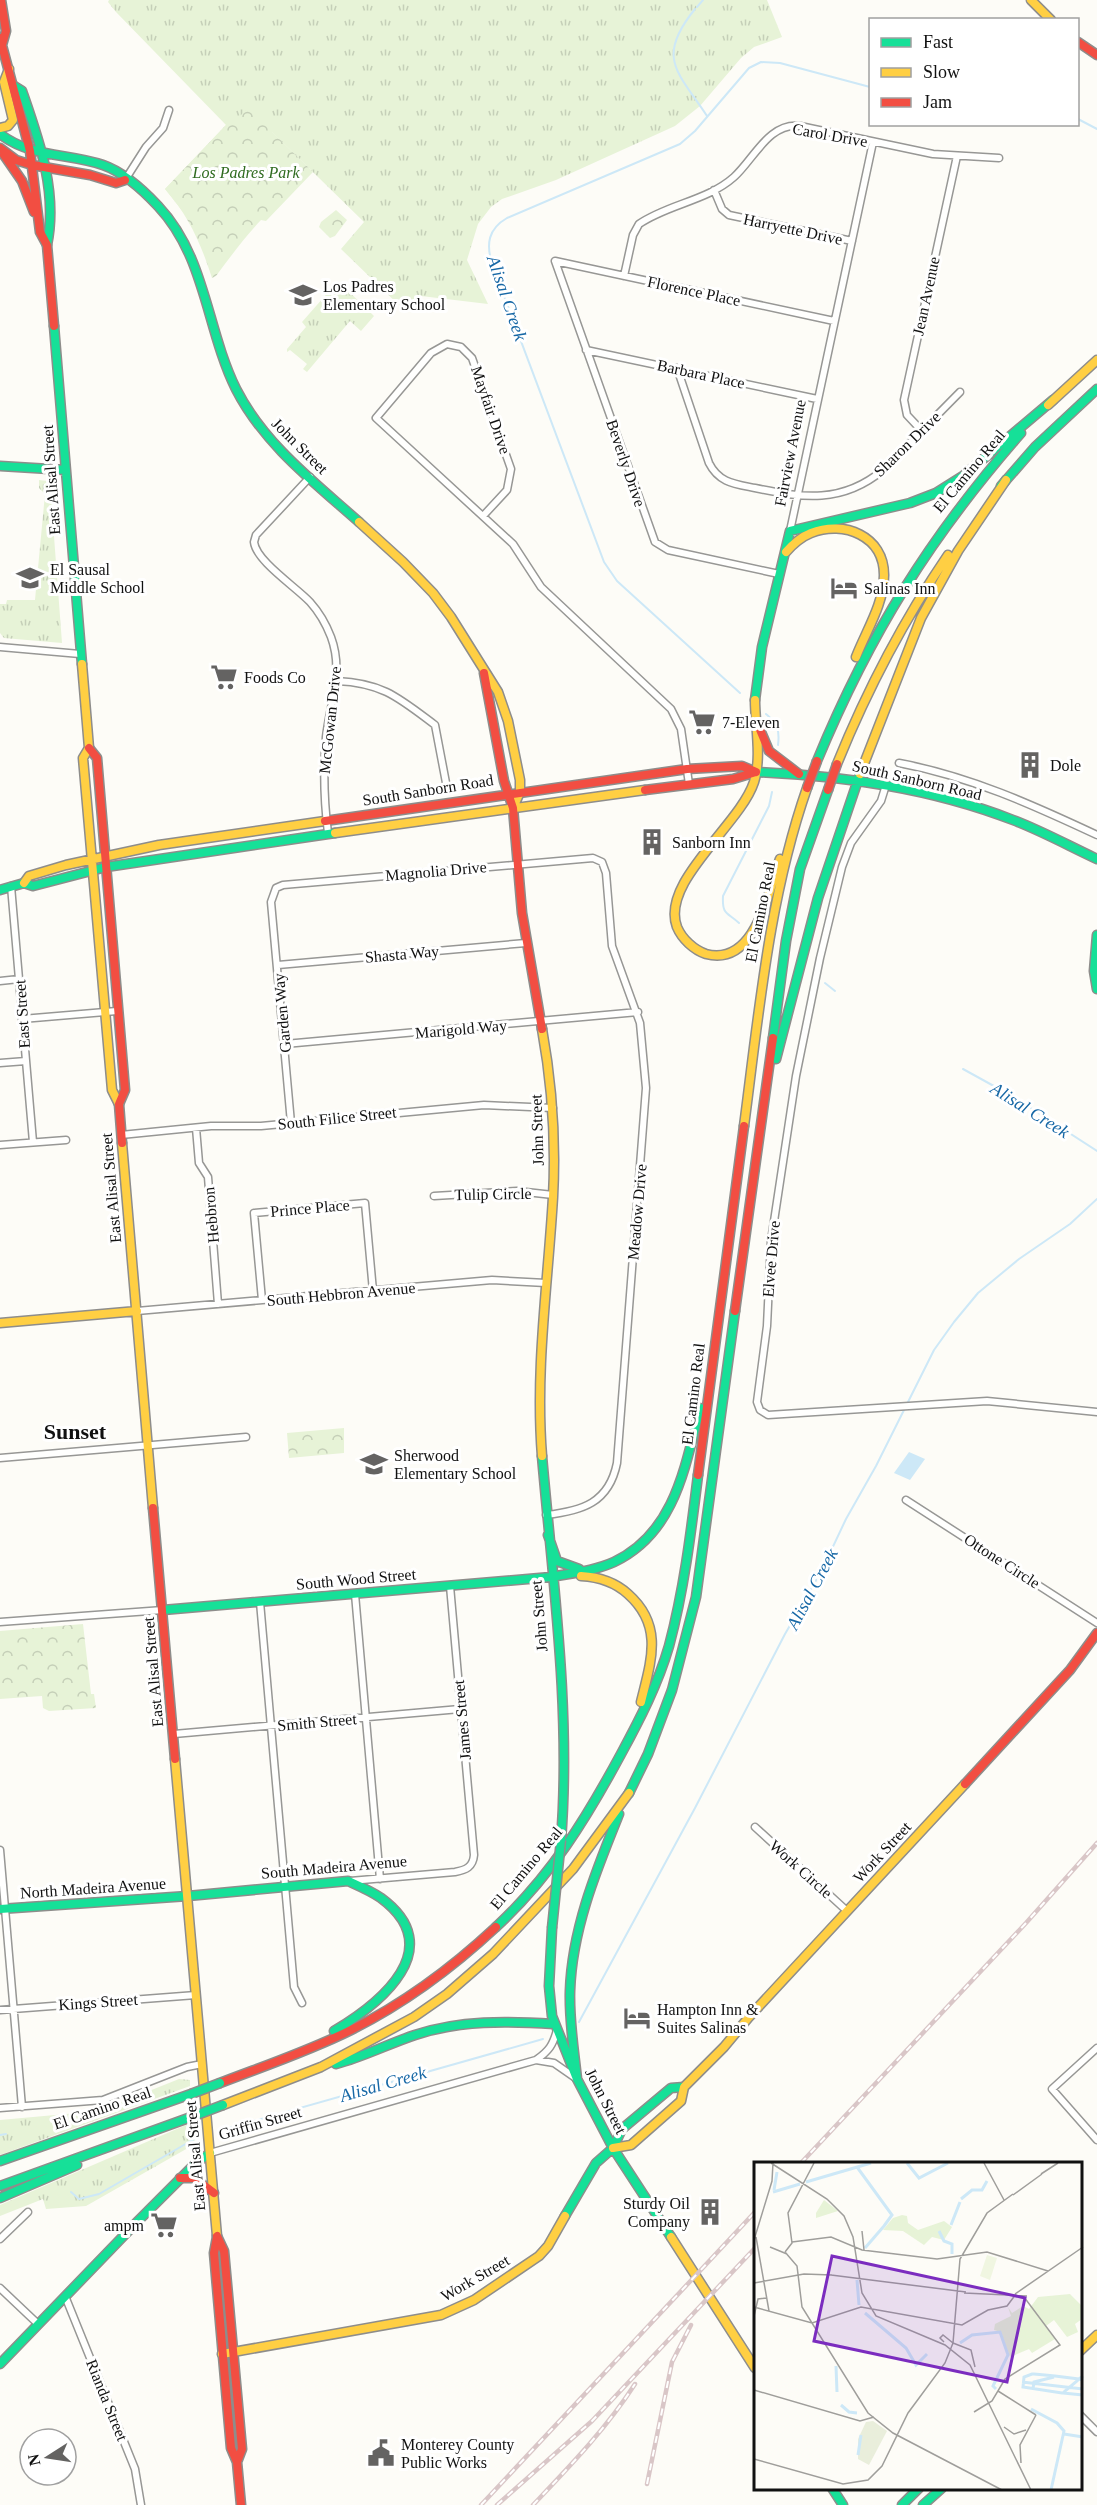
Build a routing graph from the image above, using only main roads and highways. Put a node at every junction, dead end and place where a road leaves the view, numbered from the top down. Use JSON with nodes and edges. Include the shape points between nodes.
{"nodes":[{"id":1,"x":1,"y":0,"type":"edge"},
{"id":2,"x":1037,"y":2,"type":"edge"},
{"id":3,"x":1049,"y":18,"type":"edge"},
{"id":4,"x":1,"y":42,"type":"edge"},
{"id":5,"x":1079,"y":43,"type":"edge"},
{"id":6,"x":1097,"y":55,"type":"edge"},
{"id":7,"x":9,"y":69,"type":"junction"},
{"id":8,"x":14,"y":86,"type":"junction"},
{"id":9,"x":0,"y":128,"type":"edge"},
{"id":10,"x":0,"y":134,"type":"edge"},
{"id":11,"x":0,"y":149,"type":"edge"},
{"id":12,"x":30,"y":151,"type":"junction"},
{"id":13,"x":41,"y":153,"type":"junction"},
{"id":14,"x":32,"y":165,"type":"junction"},
{"id":15,"x":45,"y":168,"type":"junction"},
{"id":16,"x":124,"y":180,"type":"junction"},
{"id":17,"x":40,"y":232,"type":"junction"},
{"id":18,"x":47,"y":245,"type":"junction"},
{"id":19,"x":1097,"y":360,"type":"edge"},
{"id":20,"x":1097,"y":389,"type":"edge"},
{"id":21,"x":1053,"y":400,"type":"junction"},
{"id":22,"x":0,"y":466,"type":"edge"},
{"id":23,"x":66,"y":470,"type":"junction"},
{"id":24,"x":1006,"y":480,"type":"junction"},
{"id":25,"x":784,"y":554,"type":"junction"},
{"id":26,"x":484,"y":673,"type":"junction"},
{"id":27,"x":844,"y":694,"type":"junction"},
{"id":28,"x":754,"y":715,"type":"junction"},
{"id":29,"x":88,"y":748,"type":"junction"},
{"id":30,"x":756,"y":772,"type":"junction"},
{"id":31,"x":799,"y":774,"type":"junction"},
{"id":32,"x":858,"y":780,"type":"junction"},
{"id":33,"x":520,"y":792,"type":"junction"},
{"id":34,"x":506,"y":794,"type":"junction"},
{"id":35,"x":513,"y":808,"type":"junction"},
{"id":36,"x":791,"y":834,"type":"junction"},
{"id":37,"x":105,"y":855,"type":"junction"},
{"id":38,"x":90,"y":858,"type":"junction"},
{"id":39,"x":1097,"y":859,"type":"edge"},
{"id":40,"x":106,"y":867,"type":"junction"},
{"id":41,"x":91,"y":870,"type":"junction"},
{"id":42,"x":24,"y":883,"type":"junction"},
{"id":43,"x":0,"y":890,"type":"edge"},
{"id":44,"x":1097,"y":935,"type":"edge"},
{"id":45,"x":1097,"y":989,"type":"edge"},
{"id":46,"x":768,"y":1082,"type":"junction"},
{"id":47,"x":119,"y":1104,"type":"junction"},
{"id":48,"x":137,"y":1311,"type":"junction"},
{"id":49,"x":0,"y":1322,"type":"edge"},
{"id":50,"x":711,"y":1371,"type":"junction"},
{"id":51,"x":548,"y":1535,"type":"junction"},
{"id":52,"x":591,"y":1569,"type":"junction"},
{"id":53,"x":551,"y":1577,"type":"junction"},
{"id":54,"x":163,"y":1610,"type":"junction"},
{"id":55,"x":1097,"y":1633,"type":"edge"},
{"id":56,"x":634,"y":1729,"type":"junction"},
{"id":57,"x":626,"y":1798,"type":"junction"},
{"id":58,"x":188,"y":1896,"type":"junction"},
{"id":59,"x":2,"y":1909,"type":"edge"},
{"id":60,"x":556,"y":2027,"type":"junction"},
{"id":61,"x":310,"y":2047,"type":"junction"},
{"id":62,"x":321,"y":2067,"type":"junction"},
{"id":63,"x":577,"y":2079,"type":"junction"},
{"id":64,"x":684,"y":2086,"type":"junction"},
{"id":65,"x":613,"y":2148,"type":"junction"},
{"id":66,"x":100,"y":2149,"type":"junction"},
{"id":67,"x":210,"y":2153,"type":"junction"},
{"id":68,"x":0,"y":2161,"type":"edge"},
{"id":69,"x":180,"y":2178,"type":"junction"},
{"id":70,"x":0,"y":2186,"type":"edge"},
{"id":71,"x":214,"y":2193,"type":"junction"},
{"id":72,"x":0,"y":2198,"type":"edge"},
{"id":73,"x":217,"y":2237,"type":"junction"},
{"id":74,"x":1097,"y":2335,"type":"edge"},
{"id":75,"x":1082,"y":2348,"type":"edge"},
{"id":76,"x":233,"y":2352,"type":"junction"},
{"id":77,"x":222,"y":2354,"type":"junction"},
{"id":78,"x":0,"y":2364,"type":"edge"},
{"id":79,"x":754,"y":2366,"type":"edge"},
{"id":80,"x":237,"y":2462,"type":"junction"},
{"id":81,"x":833,"y":2490,"type":"edge"},
{"id":82,"x":917,"y":2490,"type":"edge"},
{"id":83,"x":940,"y":2490,"type":"edge"},
{"id":84,"x":241,"y":2505,"type":"edge"},
{"id":85,"x":843,"y":2505,"type":"edge"},
{"id":86,"x":902,"y":2505,"type":"edge"},
{"id":87,"x":923,"y":2505,"type":"edge"}],
"edges":[{"from":1,"to":4,"type":"main road","name":"East Alisal Street","via":[[6,31]]},
{"from":2,"to":3,"type":"main road"},
{"from":4,"to":7,"type":"main road","name":"East Alisal Street"},
{"from":5,"to":6,"type":"main road"},
{"from":7,"to":8,"type":"main road","name":"East Alisal Street"},
{"from":7,"to":9,"type":"main road","via":[[4,82],[13,120]]},
{"from":8,"to":12,"type":"main road","name":"East Alisal Street"},
{"from":8,"to":13,"type":"main road","name":"East Alisal Street","via":[[22,91]]},
{"from":10,"to":12,"type":"main road","name":"John Street","via":[[11,144]]},
{"from":11,"to":14,"type":"main road","name":"John Street"},
{"from":11,"to":17,"type":"main road","via":[[25,186]]},
{"from":12,"to":13,"type":"main road","name":"John Street"},
{"from":12,"to":14,"type":"main road","name":"East Alisal Street"},
{"from":13,"to":15,"type":"main road","name":"East Alisal Street"},
{"from":13,"to":16,"type":"main road","name":"John Street","via":[[104,166],[120,173]]},
{"from":14,"to":15,"type":"main road","name":"John Street"},
{"from":14,"to":17,"type":"main road","name":"East Alisal Street"},
{"from":15,"to":16,"type":"main road","name":"John Street","via":[[116,183]]},
{"from":15,"to":18,"type":"main road","name":"East Alisal Street","via":[[52,230]]},
{"from":16,"to":26,"type":"main road","name":"John Street","via":[[159,206],[179,233],[196,269],[228,370],[270,440],[429,590],[461,631]]},
{"from":17,"to":18,"type":"main road","name":"East Alisal Street"},
{"from":18,"to":23,"type":"main road","name":"East Alisal Street"},
{"from":19,"to":21,"type":"main road","name":"El Camino Real"},
{"from":20,"to":24,"type":"main road","name":"El Camino Real"},
{"from":21,"to":25,"type":"main road","name":"Fairview Avenue","via":[[963,476],[936,493],[910,503],[790,531]]},
{"from":21,"to":27,"type":"main road","name":"El Camino Real","via":[[990,467],[935,537],[885,614]]},
{"from":22,"to":23,"type":"main road"},
{"from":23,"to":29,"type":"main road","name":"East Alisal Street"},
{"from":24,"to":32,"type":"main road","via":[[928,602]]},
{"from":24,"to":46,"type":"main road","name":"El Camino Real","bridge":true,"via":[[951,549],[902,625],[862,703],[837,764],[800,869],[786,941]]},
{"from":25,"to":27,"type":"main road","via":[[791,544],[805,536],[839,527],[866,536],[880,554],[884,571],[881,593]]},
{"from":25,"to":28,"type":"main road","name":"Fairview Avenue","via":[[757,674]]},
{"from":26,"to":33,"type":"main road","name":"John Street","via":[[496,687],[505,710]]},
{"from":26,"to":34,"type":"main road","name":"John Street"},
{"from":27,"to":36,"type":"main road","name":"El Camino Real","bridge":true},
{"from":28,"to":30,"type":"main road","name":"Fairview Avenue"},
{"from":28,"to":31,"type":"main road","via":[[769,751]]},
{"from":29,"to":37,"type":"main road","name":"East Alisal Street","via":[[97,758]]},
{"from":29,"to":38,"type":"main road","name":"East Alisal Street","via":[[83,758]]},
{"from":30,"to":31,"type":"main road","name":"South Sanborn Road"},
{"from":30,"to":33,"type":"main road","name":"South Sanborn Road","via":[[742,766],[687,769]]},
{"from":30,"to":35,"type":"main road","name":"South Sanborn Road","via":[[733,779]]},
{"from":30,"to":36,"type":"main road","via":[[751,789],[677,893],[674,919],[685,941],[697,951],[713,954],[730,952],[745,942],[756,924]]},
{"from":31,"to":32,"type":"main road","name":"South Sanborn Road"},
{"from":32,"to":39,"type":"main road","name":"South Sanborn Road","via":[[948,799],[1008,819]]},
{"from":32,"to":46,"type":"main road","via":[[818,898]]},
{"from":33,"to":34,"type":"main road","name":"South Sanborn Road"},
{"from":33,"to":35,"type":"main road","name":"John Street"},
{"from":34,"to":35,"type":"main road","name":"John Street"},
{"from":34,"to":37,"type":"main road","name":"South Sanborn Road"},
{"from":35,"to":40,"type":"main road","name":"South Sanborn Road"},
{"from":35,"to":51,"type":"main road","name":"John Street","via":[[526,943],[553,1108],[553,1195],[539,1387]]},
{"from":36,"to":50,"type":"main road","name":"El Camino Real","via":[[771,923]]},
{"from":37,"to":38,"type":"main road","name":"South Sanborn Road"},
{"from":37,"to":40,"type":"main road","name":"East Alisal Street"},
{"from":38,"to":41,"type":"main road","name":"East Alisal Street"},
{"from":38,"to":42,"type":"main road","name":"South Sanborn Road","via":[[29,876]]},
{"from":40,"to":41,"type":"main road","name":"South Sanborn Road"},
{"from":40,"to":47,"type":"main road","name":"East Alisal Street","via":[[124,1090]]},
{"from":41,"to":42,"type":"main road","name":"South Sanborn Road","via":[[33,886]]},
{"from":41,"to":47,"type":"main road","name":"East Alisal Street","via":[[112,1090]]},
{"from":42,"to":43,"type":"main road"},
{"from":44,"to":45,"type":"main road"},
{"from":46,"to":57,"type":"main road","name":"El Camino Real","via":[[696,1597],[672,1690]]},
{"from":47,"to":48,"type":"main road","name":"East Alisal Street"},
{"from":48,"to":49,"type":"main road"},
{"from":48,"to":54,"type":"main road","name":"East Alisal Street"},
{"from":50,"to":52,"type":"main road","via":[[677,1498],[663,1521],[630,1553]]},
{"from":50,"to":56,"type":"main road","name":"El Camino Real","via":[[691,1531],[675,1617],[663,1664]]},
{"from":51,"to":52,"type":"main road","via":[[559,1563]]},
{"from":51,"to":53,"type":"main road","name":"John Street"},
{"from":52,"to":53,"type":"main road"},
{"from":53,"to":54,"type":"main road","name":"South Wood Street"},
{"from":53,"to":56,"type":"main road","via":[[599,1578],[617,1585],[640,1604],[652,1628],[654,1649]]},
{"from":53,"to":60,"type":"main road","name":"John Street","bridge":true,"via":[[565,1737],[565,1789],[549,1986]]},
{"from":54,"to":58,"type":"main road","name":"East Alisal Street"},
{"from":55,"to":64,"type":"main road","name":"Work Street","via":[[1070,1670]]},
{"from":56,"to":61,"type":"main road","name":"El Camino Real","via":[[564,1851],[485,1938],[387,2010]]},
{"from":57,"to":62,"type":"main road","name":"El Camino Real","via":[[573,1869],[493,1954],[414,2017]]},
{"from":57,"to":63,"type":"main road","via":[[591,1880],[573,1962],[570,2019]]},
{"from":58,"to":59,"type":"main road","name":"North Madeira Avenue"},
{"from":58,"to":61,"type":"main road","name":"South Madeira Avenue","via":[[348,1881],[378,1894],[397,1911],[408,1937],[407,1961],[396,1985],[378,2004]]},
{"from":58,"to":67,"type":"main road","name":"East Alisal Street"},
{"from":60,"to":62,"type":"main road","via":[[494,2020],[454,2024]]},
{"from":60,"to":63,"type":"main road","name":"John Street"},
{"from":61,"to":68,"type":"main road","name":"El Camino Real","bridge":true,"via":[[220,2084]]},
{"from":62,"to":66,"type":"main road","name":"El Camino Real","bridge":true},
{"from":63,"to":65,"type":"main road","name":"John Street"},
{"from":64,"to":65,"type":"main road","name":"Work Street","via":[[671,2088],[622,2129]]},
{"from":64,"to":65,"type":"main road","name":"Work Street","via":[[681,2101],[631,2145]]},
{"from":65,"to":76,"type":"main road","name":"Work Street","via":[[596,2163],[546,2248],[474,2300],[441,2315]]},
{"from":65,"to":79,"type":"main road","name":"John Street"},
{"from":66,"to":70,"type":"main road","name":"El Camino Real"},
{"from":66,"to":72,"type":"main road","via":[[82,2162]]},
{"from":67,"to":69,"type":"main road","name":"Griffin Street"},
{"from":67,"to":71,"type":"main road","name":"East Alisal Street"},
{"from":69,"to":71,"type":"main road","via":[[194,2178]]},
{"from":69,"to":78,"type":"main road","name":"Griffin Street"},
{"from":71,"to":73,"type":"main road","name":"East Alisal Street"},
{"from":73,"to":76,"type":"main road","name":"East Alisal Street","via":[[224,2251]]},
{"from":73,"to":77,"type":"main road","name":"East Alisal Street","via":[[214,2253]]},
{"from":74,"to":75,"type":"main road"},
{"from":76,"to":77,"type":"main road","name":"Work Street"},
{"from":76,"to":80,"type":"main road","name":"East Alisal Street","via":[[242,2449]]},
{"from":77,"to":80,"type":"main road","name":"East Alisal Street","via":[[231,2448]]},
{"from":80,"to":84,"type":"main road","name":"East Alisal Street"},
{"from":81,"to":85,"type":"main road"},
{"from":82,"to":86,"type":"main road"},
{"from":83,"to":87,"type":"main road"}]}
